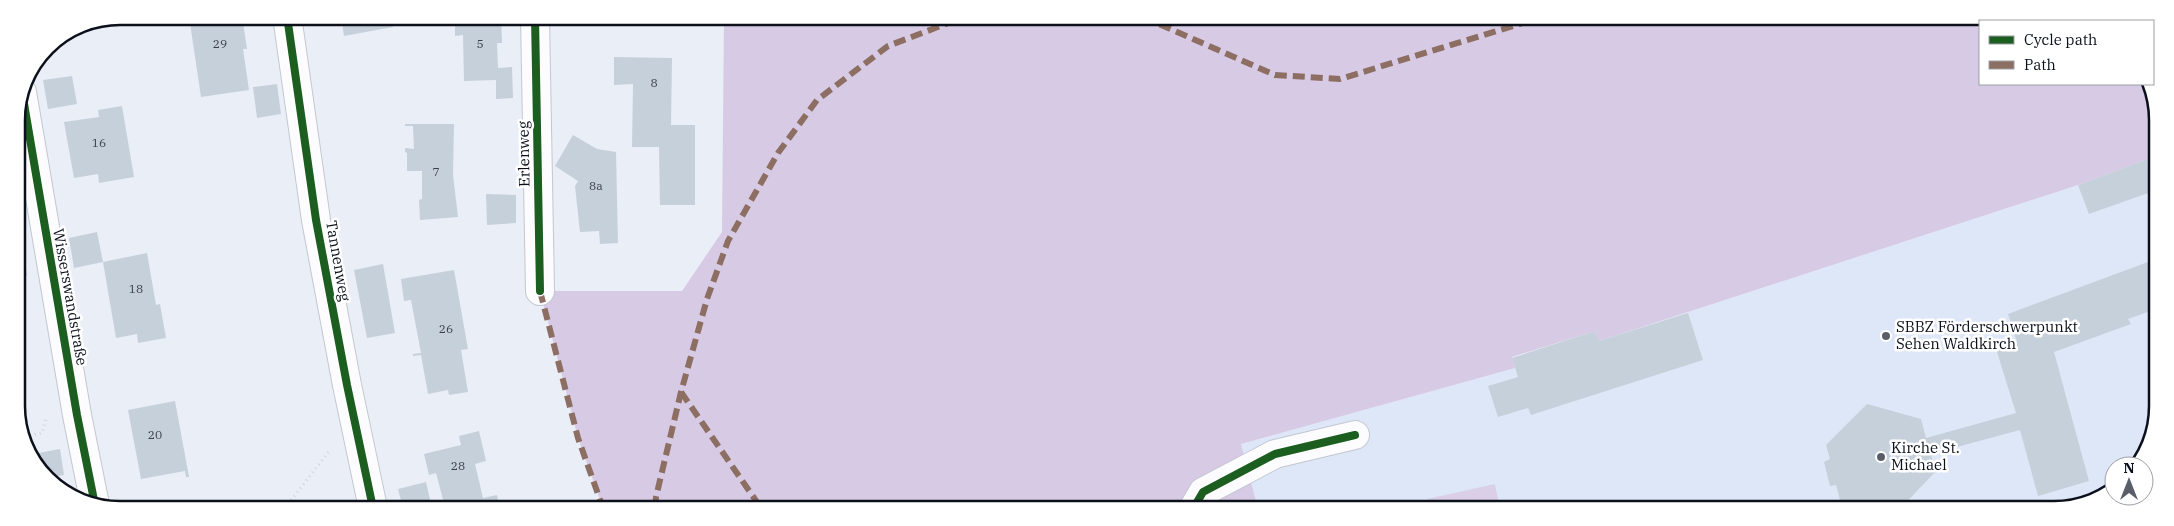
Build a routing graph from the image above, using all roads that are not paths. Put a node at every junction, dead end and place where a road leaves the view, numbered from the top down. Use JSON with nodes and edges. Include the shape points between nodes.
{"nodes":[{"id":1,"x":288,"y":25,"type":"edge"},
{"id":2,"x":536,"y":25,"type":"edge"},
{"id":3,"x":25,"y":112,"type":"edge"},
{"id":4,"x":540,"y":291,"type":"dead end"},
{"id":5,"x":1355,"y":434,"type":"dead end"},
{"id":6,"x":93,"y":497,"type":"edge"},
{"id":7,"x":372,"y":501,"type":"edge"},
{"id":8,"x":1198,"y":501,"type":"edge"}],
"edges":[{"from":1,"to":7,"type":"street","name":"Tannenweg","via":[[316,220]]},
{"from":2,"to":4,"type":"street","name":"Erlenweg"},
{"from":3,"to":6,"type":"street","name":"Wisserswandstraße"},
{"from":5,"to":8,"type":"street","via":[[1275,454],[1203,492]]}]}
